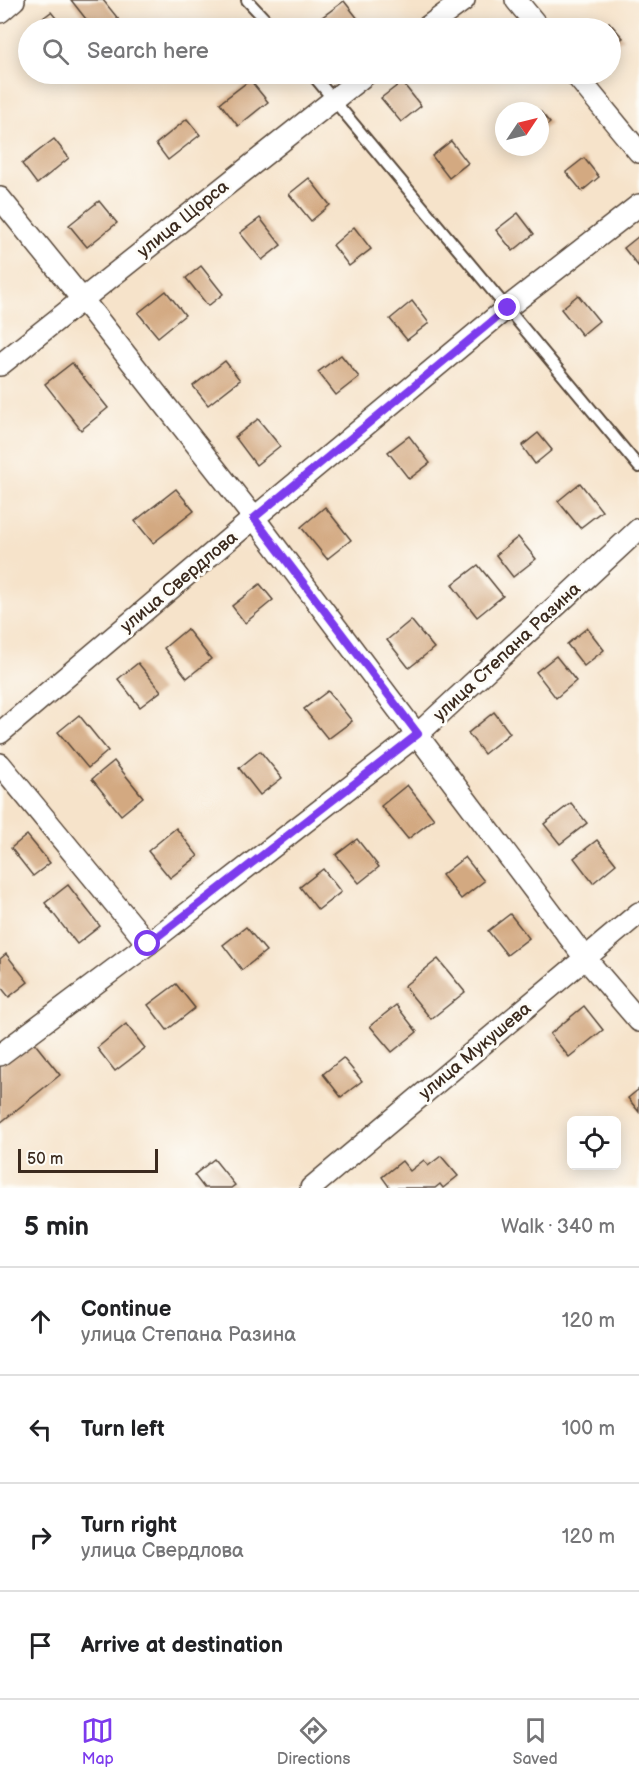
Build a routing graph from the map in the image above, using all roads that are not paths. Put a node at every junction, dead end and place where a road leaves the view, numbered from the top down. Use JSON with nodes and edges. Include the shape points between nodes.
{"nodes":[{"id":1,"x":14,"y":0,"type":"edge"},
{"id":2,"x":248,"y":0,"type":"edge"},
{"id":3,"x":464,"y":0,"type":"edge"},
{"id":4,"x":516,"y":0,"type":"edge"},
{"id":5,"x":0,"y":12,"type":"edge"},
{"id":6,"x":264,"y":18,"type":"edge"},
{"id":7,"x":440,"y":18,"type":"edge"},
{"id":8,"x":531,"y":18,"type":"edge"},
{"id":9,"x":321,"y":84,"type":"edge"},
{"id":10,"x":353,"y":84,"type":"edge"},
{"id":11,"x":583,"y":84,"type":"edge"},
{"id":12,"x":334,"y":98,"type":"junction"},
{"id":13,"x":639,"y":152,"type":"edge"},
{"id":14,"x":0,"y":198,"type":"edge"},
{"id":15,"x":639,"y":206,"type":"edge"},
{"id":16,"x":82,"y":299,"type":"junction"},
{"id":17,"x":508,"y":308,"type":"junction"},
{"id":18,"x":0,"y":364,"type":"edge"},
{"id":19,"x":639,"y":467,"type":"edge"},
{"id":20,"x":254,"y":518,"type":"junction"},
{"id":21,"x":639,"y":529,"type":"edge"},
{"id":22,"x":0,"y":733,"type":"edge"},
{"id":23,"x":418,"y":734,"type":"junction"},
{"id":24,"x":0,"y":764,"type":"edge"},
{"id":25,"x":639,"y":913,"type":"edge"},
{"id":26,"x":148,"y":944,"type":"junction"},
{"id":27,"x":585,"y":958,"type":"junction"},
{"id":28,"x":639,"y":1022,"type":"edge"},
{"id":29,"x":0,"y":1055,"type":"edge"},
{"id":30,"x":311,"y":1188,"type":"edge"}],
"edges":[{"from":1,"to":5,"type":"street"},
{"from":2,"to":6,"type":"lane"},
{"from":3,"to":7,"type":"street"},
{"from":4,"to":8,"type":"street"},
{"from":9,"to":12,"type":"lane"},
{"from":10,"to":12,"type":"street","name":"улица Щорса"},
{"from":11,"to":13,"type":"street"},
{"from":12,"to":16,"type":"street","name":"улица Щорса"},
{"from":12,"to":17,"type":"lane"},
{"from":14,"to":16,"type":"street"},
{"from":15,"to":17,"type":"street","name":"улица Свердлова"},
{"from":16,"to":18,"type":"street","name":"улица Щорса"},
{"from":16,"to":20,"type":"street"},
{"from":17,"to":19,"type":"lane"},
{"from":17,"to":20,"type":"street","name":"улица Свердлова"},
{"from":20,"to":22,"type":"street","name":"улица Свердлова"},
{"from":20,"to":23,"type":"street"},
{"from":21,"to":23,"type":"street","name":"улица Степана Разина"},
{"from":23,"to":26,"type":"street","name":"улица Степана Разина"},
{"from":23,"to":27,"type":"street"},
{"from":24,"to":26,"type":"street"},
{"from":25,"to":27,"type":"street","name":"улица Мукушева"},
{"from":26,"to":29,"type":"street","name":"улица Степана Разина"},
{"from":27,"to":28,"type":"street"},
{"from":27,"to":30,"type":"street","name":"улица Мукушева"}]}
